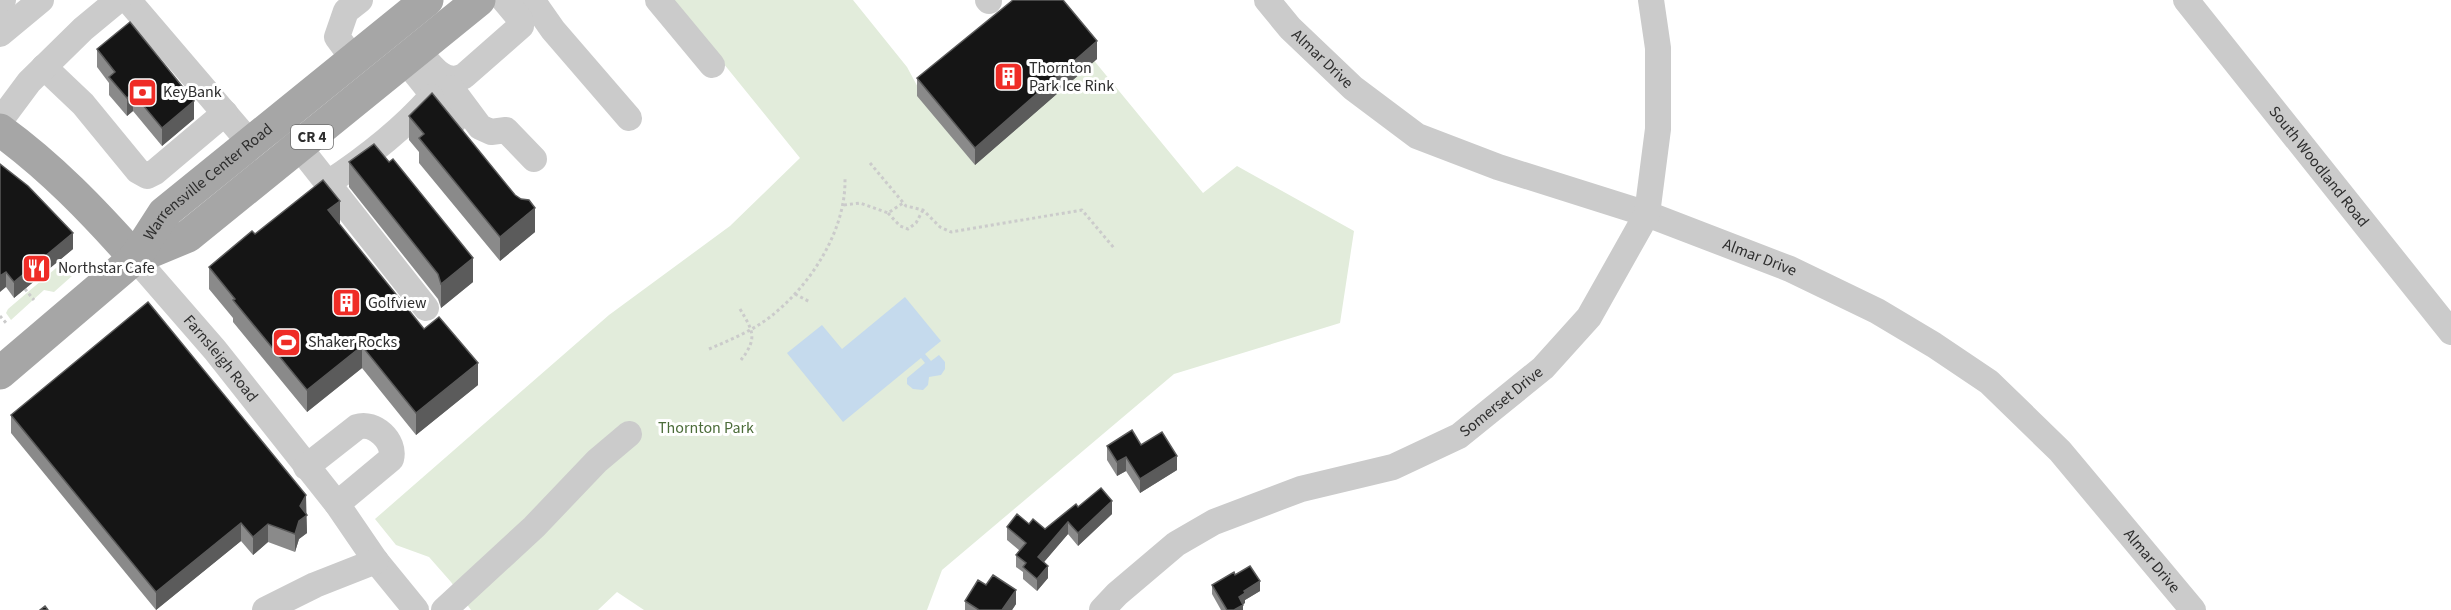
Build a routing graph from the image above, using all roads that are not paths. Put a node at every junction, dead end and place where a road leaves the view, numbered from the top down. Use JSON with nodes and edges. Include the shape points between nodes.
{"nodes":[{"id":1,"x":3,"y":0,"type":"edge"},
{"id":2,"x":42,"y":0,"type":"edge"},
{"id":3,"x":118,"y":0,"type":"edge"},
{"id":4,"x":128,"y":0,"type":"edge"},
{"id":5,"x":360,"y":0,"type":"edge"},
{"id":6,"x":427,"y":0,"type":"edge"},
{"id":7,"x":479,"y":0,"type":"edge"},
{"id":8,"x":504,"y":0,"type":"edge"},
{"id":9,"x":532,"y":0,"type":"edge"},
{"id":10,"x":658,"y":0,"type":"edge"},
{"id":11,"x":1267,"y":0,"type":"edge"},
{"id":12,"x":1651,"y":0,"type":"edge"},
{"id":13,"x":2186,"y":0,"type":"edge"},
{"id":14,"x":0,"y":6,"type":"edge"},
{"id":15,"x":0,"y":34,"type":"edge"},
{"id":16,"x":411,"y":55,"type":"junction"},
{"id":17,"x":354,"y":60,"type":"junction"},
{"id":18,"x":712,"y":65,"type":"dead end"},
{"id":19,"x":44,"y":67,"type":"junction"},
{"id":20,"x":440,"y":87,"type":"junction"},
{"id":21,"x":225,"y":113,"type":"junction"},
{"id":22,"x":629,"y":118,"type":"dead end"},
{"id":23,"x":0,"y":121,"type":"edge"},
{"id":24,"x":279,"y":121,"type":"junction"},
{"id":25,"x":0,"y":130,"type":"edge"},
{"id":26,"x":252,"y":144,"type":"junction"},
{"id":27,"x":299,"y":147,"type":"junction"},
{"id":28,"x":484,"y":157,"type":"edge"},
{"id":29,"x":534,"y":159,"type":"dead end"},
{"id":30,"x":328,"y":183,"type":"junction"},
{"id":31,"x":1647,"y":214,"type":"junction"},
{"id":32,"x":135,"y":258,"type":"junction"},
{"id":33,"x":426,"y":308,"type":"dead end"},
{"id":34,"x":2451,"y":332,"type":"edge"},
{"id":35,"x":0,"y":373,"type":"edge"},
{"id":36,"x":629,"y":434,"type":"dead end"},
{"id":37,"x":306,"y":467,"type":"junction"},
{"id":38,"x":337,"y":504,"type":"junction"},
{"id":39,"x":376,"y":561,"type":"junction"},
{"id":40,"x":265,"y":610,"type":"edge"},
{"id":41,"x":416,"y":610,"type":"edge"},
{"id":42,"x":444,"y":610,"type":"edge"},
{"id":43,"x":1102,"y":610,"type":"edge"},
{"id":44,"x":2193,"y":610,"type":"edge"}],
"edges":[{"from":1,"to":14,"type":"street"},
{"from":2,"to":15,"type":"street"},
{"from":3,"to":19,"type":"street"},
{"from":4,"to":21,"type":"street"},
{"from":5,"to":17,"type":"street","via":[[346,11],[337,37]]},
{"from":6,"to":17,"type":"main road","name":"Warrensville Center Road"},
{"from":7,"to":16,"type":"main road","name":"Warrensville Center Road","number":"CR 4"},
{"from":8,"to":20,"type":"street","via":[[521,26],[464,76]]},
{"from":9,"to":22,"type":"street"},
{"from":10,"to":18,"type":"street"},
{"from":11,"to":31,"type":"street","name":"Almar Drive","via":[[1290,28],[1353,88],[1418,136],[1498,167]]},
{"from":12,"to":31,"type":"street","name":"Somerset Drive","via":[[1658,48],[1658,129]]},
{"from":13,"to":34,"type":"street","name":"South Woodland Road"},
{"from":16,"to":20,"type":"street"},
{"from":16,"to":27,"type":"main road","name":"Warrensville Center Road","number":"CR 4"},
{"from":17,"to":24,"type":"main road","name":"Warrensville Center Road"},
{"from":19,"to":21,"type":"street","via":[[72,92],[138,171],[147,176]]},
{"from":19,"to":23,"type":"street"},
{"from":20,"to":28,"type":"street"},
{"from":20,"to":29,"type":"street","via":[[460,102],[480,127],[486,131],[506,130]]},
{"from":20,"to":30,"type":"street","via":[[381,147]]},
{"from":21,"to":26,"type":"street"},
{"from":24,"to":26,"type":"main road","name":"Warrensville Center Road","number":"CR 4"},
{"from":24,"to":27,"type":"street"},
{"from":25,"to":32,"type":"main road","name":"Farnsleigh Road","via":[[44,164]]},
{"from":26,"to":32,"type":"main road","name":"Warrensville Center Road","number":"CR 4","via":[[164,213]]},
{"from":27,"to":30,"type":"street"},
{"from":27,"to":32,"type":"main road","name":"Warrensville Center Road","number":"CR 4","via":[[188,236]]},
{"from":30,"to":33,"type":"street"},
{"from":31,"to":43,"type":"street","name":"Somerset Drive","via":[[1589,316],[1543,368],[1459,436],[1393,467],[1301,489],[1222,518],[1176,544]]},
{"from":31,"to":44,"type":"street","name":"Almar Drive","via":[[1790,269],[1877,311],[1989,382],[2060,451]]},
{"from":32,"to":35,"type":"main road","name":"Warrensville Center Road","number":"CR 4"},
{"from":32,"to":37,"type":"street","name":"Farnsleigh Road","via":[[215,350]]},
{"from":36,"to":42,"type":"street"},
{"from":37,"to":38,"type":"street","name":"Farnsleigh Road"},
{"from":37,"to":38,"type":"street","via":[[364,425],[377,429],[390,444],[391,459]]},
{"from":38,"to":39,"type":"street","name":"Farnsleigh Road"},
{"from":39,"to":40,"type":"street"},
{"from":39,"to":41,"type":"street","name":"Farnsleigh Road"}]}
